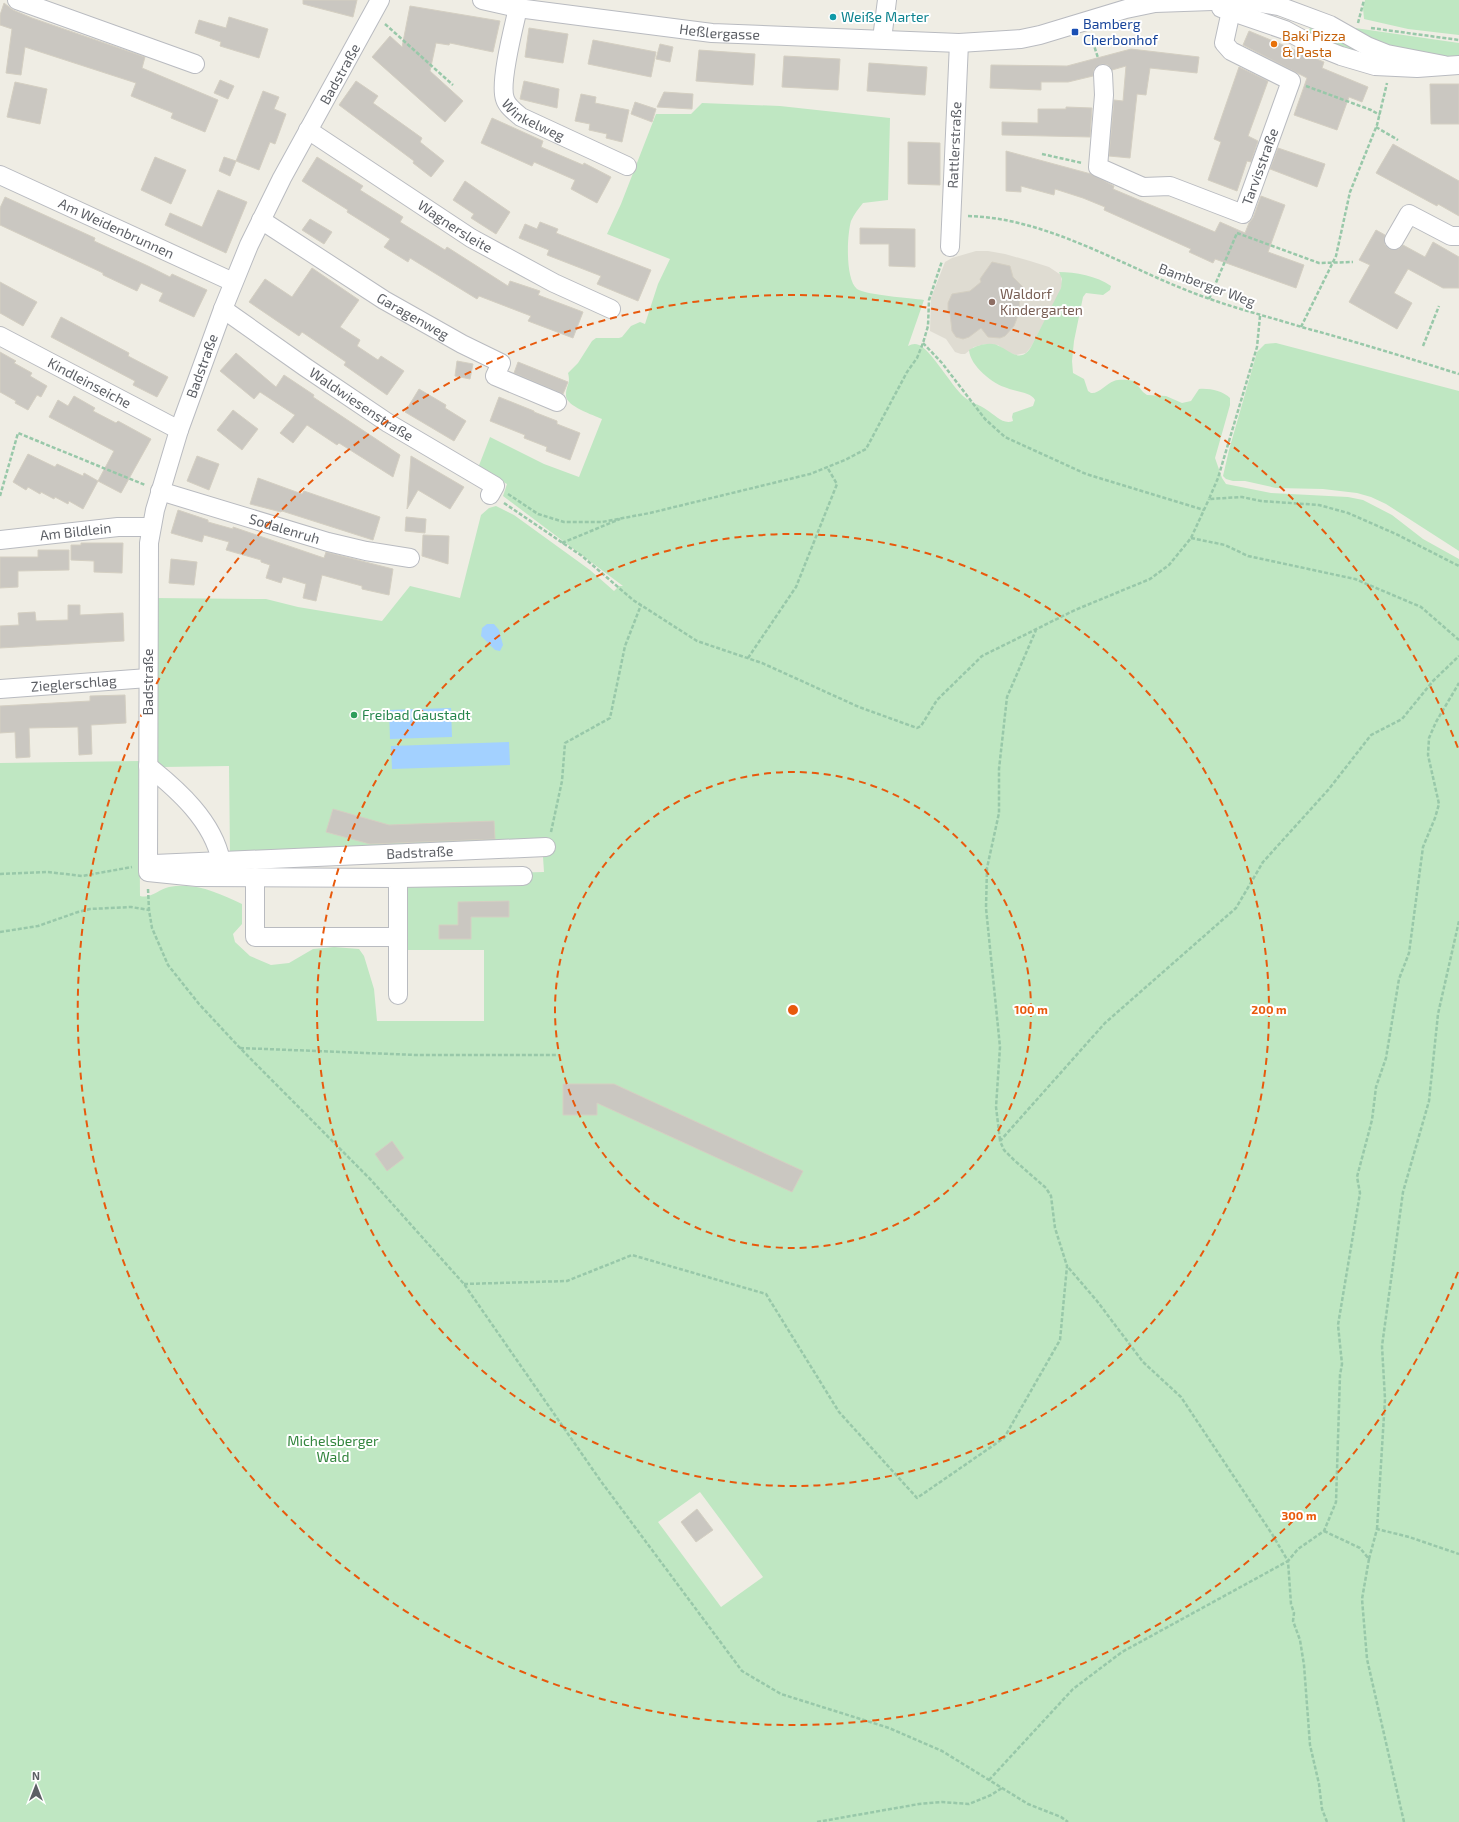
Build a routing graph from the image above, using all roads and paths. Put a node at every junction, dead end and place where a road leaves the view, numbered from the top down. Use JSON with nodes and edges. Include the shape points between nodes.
{"nodes":[{"id":1,"x":17,"y":0,"type":"edge"},
{"id":2,"x":482,"y":0,"type":"edge"},
{"id":3,"x":887,"y":0,"type":"edge"},
{"id":4,"x":1364,"y":0,"type":"edge"},
{"id":5,"x":1125,"y":4,"type":"edge"},
{"id":6,"x":1238,"y":4,"type":"edge"},
{"id":7,"x":377,"y":7,"type":"edge"},
{"id":8,"x":518,"y":8,"type":"junction"},
{"id":9,"x":1092,"y":38,"type":"dead end"},
{"id":10,"x":882,"y":40,"type":"junction"},
{"id":11,"x":1459,"y":40,"type":"edge"},
{"id":12,"x":958,"y":43,"type":"junction"},
{"id":13,"x":1098,"y":57,"type":"dead end"},
{"id":14,"x":195,"y":64,"type":"dead end"},
{"id":15,"x":1451,"y":65,"type":"edge"},
{"id":16,"x":1390,"y":67,"type":"junction"},
{"id":17,"x":1103,"y":74,"type":"dead end"},
{"id":18,"x":1291,"y":81,"type":"junction"},
{"id":19,"x":453,"y":85,"type":"dead end"},
{"id":20,"x":1380,"y":115,"type":"junction"},
{"id":21,"x":1376,"y":127,"type":"junction"},
{"id":22,"x":308,"y":130,"type":"junction"},
{"id":23,"x":1398,"y":140,"type":"dead end"},
{"id":24,"x":1042,"y":154,"type":"dead end"},
{"id":25,"x":627,"y":166,"type":"dead end"},
{"id":26,"x":1098,"y":167,"type":"junction"},
{"id":27,"x":0,"y":175,"type":"edge"},
{"id":28,"x":1244,"y":214,"type":"junction"},
{"id":29,"x":951,"y":215,"type":"junction"},
{"id":30,"x":261,"y":220,"type":"junction"},
{"id":31,"x":1237,"y":233,"type":"junction"},
{"id":32,"x":1459,"y":236,"type":"edge"},
{"id":33,"x":1394,"y":240,"type":"dead end"},
{"id":34,"x":950,"y":247,"type":"joint"},
{"id":35,"x":1333,"y":262,"type":"junction"},
{"id":36,"x":1353,"y":262,"type":"dead end"},
{"id":37,"x":233,"y":282,"type":"junction"},
{"id":38,"x":1209,"y":299,"type":"junction"},
{"id":39,"x":1439,"y":306,"type":"dead end"},
{"id":40,"x":223,"y":309,"type":"junction"},
{"id":41,"x":611,"y":309,"type":"dead end"},
{"id":42,"x":1260,"y":316,"type":"junction"},
{"id":43,"x":1301,"y":327,"type":"junction"},
{"id":44,"x":0,"y":336,"type":"edge"},
{"id":45,"x":923,"y":343,"type":"junction"},
{"id":46,"x":1423,"y":346,"type":"dead end"},
{"id":47,"x":1459,"y":374,"type":"edge"},
{"id":48,"x":557,"y":402,"type":"dead end"},
{"id":49,"x":179,"y":430,"type":"junction"},
{"id":50,"x":827,"y":467,"type":"junction"},
{"id":51,"x":492,"y":490,"type":"junction"},
{"id":52,"x":160,"y":491,"type":"junction"},
{"id":53,"x":0,"y":496,"type":"edge"},
{"id":54,"x":1209,"y":499,"type":"junction"},
{"id":55,"x":1204,"y":510,"type":"junction"},
{"id":56,"x":625,"y":517,"type":"junction"},
{"id":57,"x":152,"y":527,"type":"junction"},
{"id":58,"x":1191,"y":538,"type":"junction"},
{"id":59,"x":0,"y":540,"type":"edge"},
{"id":60,"x":561,"y":543,"type":"junction"},
{"id":61,"x":410,"y":558,"type":"dead end"},
{"id":62,"x":1459,"y":566,"type":"edge"},
{"id":63,"x":641,"y":605,"type":"junction"},
{"id":64,"x":1036,"y":629,"type":"junction"},
{"id":65,"x":1459,"y":640,"type":"edge"},
{"id":66,"x":1459,"y":656,"type":"edge"},
{"id":67,"x":748,"y":658,"type":"junction"},
{"id":68,"x":148,"y":678,"type":"junction"},
{"id":69,"x":1459,"y":683,"type":"edge"},
{"id":70,"x":0,"y":689,"type":"edge"},
{"id":71,"x":148,"y":766,"type":"junction"},
{"id":72,"x":546,"y":848,"type":"joint"},
{"id":73,"x":221,"y":861,"type":"junction"},
{"id":74,"x":148,"y":869,"type":"junction"},
{"id":75,"x":0,"y":874,"type":"edge"},
{"id":76,"x":523,"y":876,"type":"dead end"},
{"id":77,"x":255,"y":877,"type":"junction"},
{"id":78,"x":398,"y":878,"type":"junction"},
{"id":79,"x":149,"y":910,"type":"junction"},
{"id":80,"x":1459,"y":921,"type":"edge"},
{"id":81,"x":0,"y":932,"type":"edge"},
{"id":82,"x":398,"y":937,"type":"junction"},
{"id":83,"x":398,"y":994,"type":"dead end"},
{"id":84,"x":240,"y":1048,"type":"junction"},
{"id":85,"x":558,"y":1055,"type":"dead end"},
{"id":86,"x":1000,"y":1141,"type":"junction"},
{"id":87,"x":1067,"y":1266,"type":"junction"},
{"id":88,"x":464,"y":1284,"type":"junction"},
{"id":89,"x":1378,"y":1529,"type":"junction"},
{"id":90,"x":1324,"y":1531,"type":"junction"},
{"id":91,"x":1459,"y":1554,"type":"edge"},
{"id":92,"x":1369,"y":1558,"type":"junction"},
{"id":93,"x":1288,"y":1561,"type":"junction"},
{"id":94,"x":989,"y":1780,"type":"junction"},
{"id":95,"x":1002,"y":1788,"type":"junction"},
{"id":96,"x":817,"y":1822,"type":"edge"},
{"id":97,"x":1068,"y":1822,"type":"edge"},
{"id":98,"x":1327,"y":1822,"type":"edge"},
{"id":99,"x":1404,"y":1822,"type":"edge"}],
"edges":[{"from":1,"to":14,"type":"street"},
{"from":2,"to":8,"type":"street","name":"Heßlergasse"},
{"from":3,"to":10,"type":"street"},
{"from":4,"to":11,"type":"path","via":[[1357,25]]},
{"from":5,"to":6,"type":"street","name":"Heßlergasse","via":[[1197,1]]},
{"from":5,"to":12,"type":"street","name":"Heßlergasse","via":[[1021,40]]},
{"from":6,"to":15,"type":"street","via":[[1279,6],[1330,25],[1387,54]]},
{"from":6,"to":16,"type":"street","via":[[1311,44],[1375,66]]},
{"from":6,"to":18,"type":"street","via":[[1224,43],[1231,51]]},
{"from":7,"to":19,"type":"path"},
{"from":7,"to":22,"type":"street","name":"Badstraße"},
{"from":8,"to":10,"type":"street","name":"Heßlergasse","via":[[712,33]]},
{"from":8,"to":25,"type":"street","name":"Winkelweg","via":[[503,85],[505,99],[510,107],[521,117]]},
{"from":9,"to":13,"type":"path"},
{"from":10,"to":12,"type":"street","name":"Heßlergasse"},
{"from":12,"to":29,"type":"street","name":"Rattlerstraße"},
{"from":15,"to":16,"type":"street"},
{"from":16,"to":20,"type":"path"},
{"from":17,"to":26,"type":"street","via":[[1104,95]]},
{"from":18,"to":20,"type":"path"},
{"from":18,"to":28,"type":"street","name":"Tarvisstraße"},
{"from":20,"to":21,"type":"path"},
{"from":21,"to":23,"type":"path"},
{"from":21,"to":35,"type":"path","via":[[1350,192],[1341,238]]},
{"from":22,"to":30,"type":"street","name":"Badstraße"},
{"from":22,"to":41,"type":"street","name":"Wagnersleite","via":[[471,238],[554,283]]},
{"from":24,"to":26,"type":"path"},
{"from":26,"to":28,"type":"street","name":"Tarvisstraße","via":[[1143,187],[1170,186]]},
{"from":27,"to":37,"type":"street","name":"Am Weidenbrunnen"},
{"from":28,"to":31,"type":"path"},
{"from":29,"to":34,"type":"street","name":"Rattlerstraße"},
{"from":29,"to":38,"type":"path","name":"Bamberger Weg","via":[[1008,220],[1069,239]]},
{"from":30,"to":37,"type":"street","name":"Badstraße"},
{"from":30,"to":48,"type":"street","name":"Garagenweg","via":[[384,300],[501,363],[495,376]]},
{"from":31,"to":35,"type":"path","via":[[1319,263]]},
{"from":31,"to":38,"type":"path"},
{"from":32,"to":33,"type":"street","via":[[1450,236],[1409,214]]},
{"from":34,"to":45,"type":"path","via":[[939,267],[929,300],[928,326]]},
{"from":35,"to":36,"type":"path"},
{"from":35,"to":43,"type":"path"},
{"from":37,"to":40,"type":"street","name":"Badstraße"},
{"from":38,"to":42,"type":"path","name":"Bamberger Weg"},
{"from":39,"to":46,"type":"path"},
{"from":40,"to":49,"type":"street","name":"Badstraße"},
{"from":40,"to":51,"type":"street","name":"Waldwiesenstraße","via":[[388,423]]},
{"from":42,"to":43,"type":"path","name":"Bamberger Weg"},
{"from":42,"to":54,"type":"path","via":[[1257,347],[1218,478]]},
{"from":43,"to":47,"type":"path","name":"Bamberger Weg"},
{"from":44,"to":49,"type":"street","name":"Kindleinseiche"},
{"from":45,"to":50,"type":"path","via":[[866,448]]},
{"from":45,"to":55,"type":"path","via":[[985,419],[1005,437],[1086,474]]},
{"from":49,"to":52,"type":"street","name":"Badstraße"},
{"from":50,"to":56,"type":"path","via":[[810,474]]},
{"from":50,"to":67,"type":"path","via":[[836,484],[796,587]]},
{"from":51,"to":56,"type":"path","via":[[538,514],[564,522],[602,522]]},
{"from":51,"to":60,"type":"path"},
{"from":52,"to":53,"type":"path","via":[[18,433]]},
{"from":52,"to":57,"type":"street","name":"Badstraße"},
{"from":52,"to":61,"type":"street","name":"Sodalenruh","via":[[328,542]]},
{"from":54,"to":55,"type":"path"},
{"from":54,"to":62,"type":"path","via":[[1242,497],[1261,501],[1319,505],[1334,509],[1396,534]]},
{"from":55,"to":58,"type":"path"},
{"from":56,"to":60,"type":"path"},
{"from":57,"to":59,"type":"street","name":"Am Bildlein","via":[[110,528]]},
{"from":57,"to":68,"type":"street","name":"Badstraße","via":[[149,543]]},
{"from":58,"to":64,"type":"path","via":[[1169,565],[1150,579],[1088,604]]},
{"from":58,"to":65,"type":"path","via":[[1225,545],[1248,556],[1355,579],[1421,607]]},
{"from":60,"to":63,"type":"path","via":[[582,556]]},
{"from":63,"to":67,"type":"path","via":[[696,641]]},
{"from":63,"to":72,"type":"path","via":[[625,646],[610,718],[565,743],[562,781]]},
{"from":64,"to":67,"type":"path","via":[[982,656],[937,700],[921,726],[917,728],[859,707]]},
{"from":64,"to":86,"type":"path","via":[[1007,697],[999,769],[999,813],[987,868],[986,908],[1000,1048],[996,1107]]},
{"from":66,"to":86,"type":"path","via":[[1433,681],[1402,719],[1371,735],[1329,790],[1263,862],[1236,908],[1105,1023]]},
{"from":68,"to":70,"type":"street","name":"Zieglerschlag"},
{"from":68,"to":71,"type":"street","name":"Badstraße"},
{"from":69,"to":90,"type":"path","via":[[1429,738],[1428,755],[1438,804],[1423,847],[1409,953],[1399,979],[1386,1058],[1376,1087],[1372,1120],[1357,1177],[1360,1193],[1338,1325],[1342,1364],[1336,1502]]},
{"from":71,"to":73,"type":"street","via":[[172,785],[197,813],[214,839]]},
{"from":71,"to":74,"type":"street","name":"Badstraße"},
{"from":72,"to":73,"type":"street","name":"Badstraße"},
{"from":73,"to":74,"type":"street","name":"Badstraße"},
{"from":74,"to":75,"type":"path","via":[[82,876],[48,872]]},
{"from":74,"to":77,"type":"street","via":[[197,877]]},
{"from":74,"to":79,"type":"path"},
{"from":76,"to":78,"type":"street"},
{"from":77,"to":78,"type":"street"},
{"from":77,"to":82,"type":"street","via":[[255,937]]},
{"from":78,"to":82,"type":"street"},
{"from":79,"to":81,"type":"path","via":[[131,907],[90,910],[38,926]]},
{"from":79,"to":84,"type":"path","via":[[152,928],[168,965],[198,1004]]},
{"from":80,"to":89,"type":"path","via":[[1438,1014],[1429,1101],[1403,1192],[1382,1346],[1385,1398]]},
{"from":82,"to":83,"type":"street"},
{"from":84,"to":85,"type":"path","via":[[417,1055]]},
{"from":84,"to":88,"type":"path","via":[[371,1180]]},
{"from":86,"to":87,"type":"path","via":[[1004,1150],[1050,1192],[1055,1228]]},
{"from":87,"to":88,"type":"path","via":[[1060,1340],[1004,1438],[917,1498],[839,1412],[766,1294],[632,1255],[568,1281]]},
{"from":87,"to":93,"type":"path","via":[[1143,1362],[1181,1397]]},
{"from":88,"to":94,"type":"path","via":[[600,1480],[742,1671],[781,1694],[889,1728],[929,1745]]},
{"from":89,"to":91,"type":"path"},
{"from":89,"to":92,"type":"path"},
{"from":90,"to":92,"type":"path","via":[[1360,1548]]},
{"from":90,"to":93,"type":"path","via":[[1298,1549]]},
{"from":92,"to":99,"type":"path","via":[[1362,1599],[1367,1659]]},
{"from":93,"to":94,"type":"path","via":[[1122,1652],[1073,1689]]},
{"from":93,"to":98,"type":"path","via":[[1293,1621],[1300,1640],[1304,1665],[1310,1745],[1322,1809]]},
{"from":94,"to":95,"type":"path"},
{"from":95,"to":96,"type":"path","via":[[969,1804],[919,1804]]},
{"from":95,"to":97,"type":"path","via":[[1028,1804]]}]}
